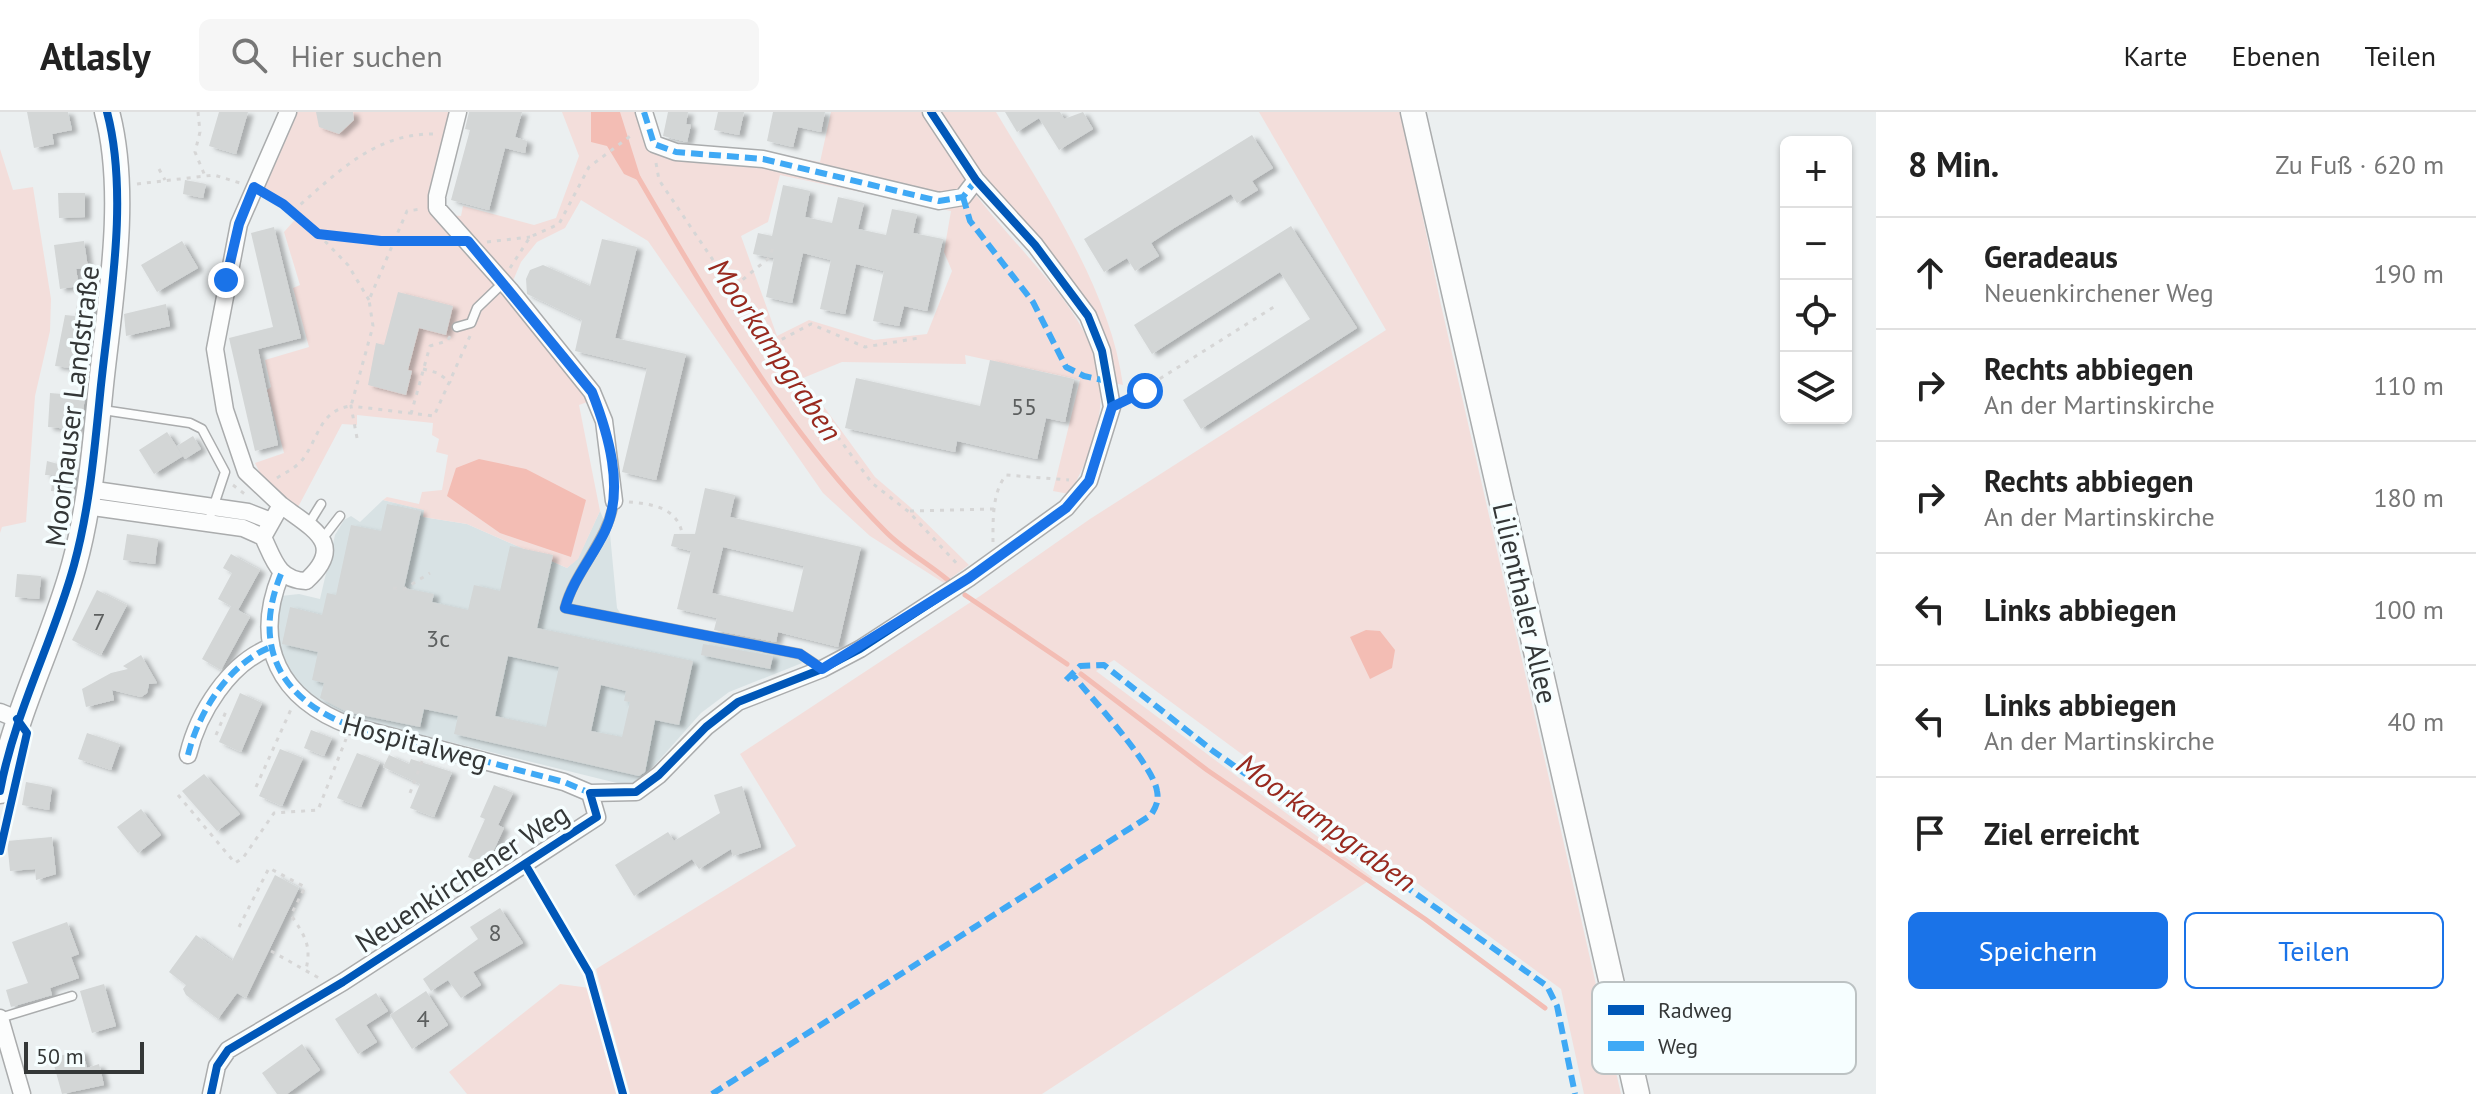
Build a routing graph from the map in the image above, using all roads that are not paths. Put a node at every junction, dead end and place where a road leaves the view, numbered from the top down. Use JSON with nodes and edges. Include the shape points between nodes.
{"nodes":[{"id":1,"x":107,"y":112,"type":"edge"},
{"id":2,"x":288,"y":112,"type":"edge"},
{"id":3,"x":458,"y":112,"type":"edge"},
{"id":4,"x":644,"y":112,"type":"edge"},
{"id":5,"x":931,"y":112,"type":"edge"},
{"id":6,"x":1413,"y":112,"type":"edge"},
{"id":7,"x":976,"y":180,"type":"junction"},
{"id":8,"x":504,"y":283,"type":"junction"},
{"id":9,"x":457,"y":327,"type":"road end"},
{"id":10,"x":98,"y":409,"type":"junction"},
{"id":11,"x":87,"y":497,"type":"junction"},
{"id":12,"x":614,"y":501,"type":"joint"},
{"id":13,"x":321,"y":504,"type":"dead end"},
{"id":14,"x":281,"y":505,"type":"junction"},
{"id":15,"x":211,"y":515,"type":"junction"},
{"id":16,"x":340,"y":516,"type":"dead end"},
{"id":17,"x":308,"y":525,"type":"junction"},
{"id":18,"x":267,"y":529,"type":"junction"},
{"id":19,"x":323,"y":538,"type":"junction"},
{"id":20,"x":281,"y":574,"type":"junction"},
{"id":21,"x":271,"y":647,"type":"junction"},
{"id":22,"x":822,"y":669,"type":"junction"},
{"id":23,"x":8,"y":716,"type":"edge"},
{"id":24,"x":188,"y":755,"type":"dead end"},
{"id":25,"x":0,"y":791,"type":"edge"},
{"id":26,"x":590,"y":793,"type":"junction"},
{"id":27,"x":1611,"y":982,"type":"edge"},
{"id":28,"x":72,"y":996,"type":"dead end"},
{"id":29,"x":0,"y":1018,"type":"edge"},
{"id":30,"x":1632,"y":1074,"type":"edge"},
{"id":31,"x":22,"y":1094,"type":"edge"},
{"id":32,"x":211,"y":1094,"type":"edge"},
{"id":33,"x":1637,"y":1094,"type":"edge"}],
"edges":[{"from":1,"to":10,"type":"main road","name":"Moorhauser Landstraße","via":[[117,186]]},
{"from":2,"to":14,"type":"street","via":[[239,224],[215,349],[225,410],[246,472]]},
{"from":3,"to":8,"type":"street","via":[[437,208]]},
{"from":4,"to":7,"type":"street","via":[[654,144],[676,152],[763,159],[939,201],[963,197]]},
{"from":5,"to":7,"type":"street","name":"Neuenkirchener Weg"},
{"from":6,"to":27,"type":"main road","name":"Lilienthaler Allee"},
{"from":7,"to":22,"type":"street","name":"Neuenkirchener Weg","via":[[1035,245],[1088,316],[1102,351],[1112,407],[1089,481],[1066,508],[969,578]]},
{"from":8,"to":9,"type":"lane","via":[[477,308],[471,323]]},
{"from":8,"to":12,"type":"street","via":[[592,392],[604,421]]},
{"from":10,"to":11,"type":"main road","name":"Moorhauser Landstraße"},
{"from":10,"to":15,"type":"lane","via":[[202,429],[225,472]]},
{"from":11,"to":15,"type":"street"},
{"from":11,"to":23,"type":"main road","name":"Moorhauser Landstraße","via":[[75,564]]},
{"from":12,"to":22,"type":"lane","via":[[605,531],[570,589],[565,608],[800,654]]},
{"from":13,"to":17,"type":"lane"},
{"from":14,"to":17,"type":"street"},
{"from":14,"to":18,"type":"street"},
{"from":15,"to":18,"type":"street","via":[[243,528]]},
{"from":16,"to":19,"type":"lane"},
{"from":17,"to":19,"type":"street"},
{"from":18,"to":20,"type":"street"},
{"from":19,"to":20,"type":"street","via":[[320,568],[306,581]]},
{"from":20,"to":21,"type":"street","name":"Hospitalweg","via":[[269,602]]},
{"from":21,"to":24,"type":"street","via":[[252,655],[213,698],[193,732]]},
{"from":21,"to":26,"type":"street","name":"Hospitalweg","via":[[285,681],[328,718]]},
{"from":22,"to":26,"type":"street","name":"Neuenkirchener Weg","via":[[738,702],[636,792]]},
{"from":23,"to":25,"type":"main road","name":"Moorhauser Landstraße"},
{"from":26,"to":32,"type":"street","name":"Neuenkirchener Weg","via":[[597,817],[228,1050],[217,1066]]},
{"from":28,"to":29,"type":"lane"},
{"from":29,"to":31,"type":"street"},
{"from":30,"to":33,"type":"main road","name":"Lilienthaler Allee"}]}
